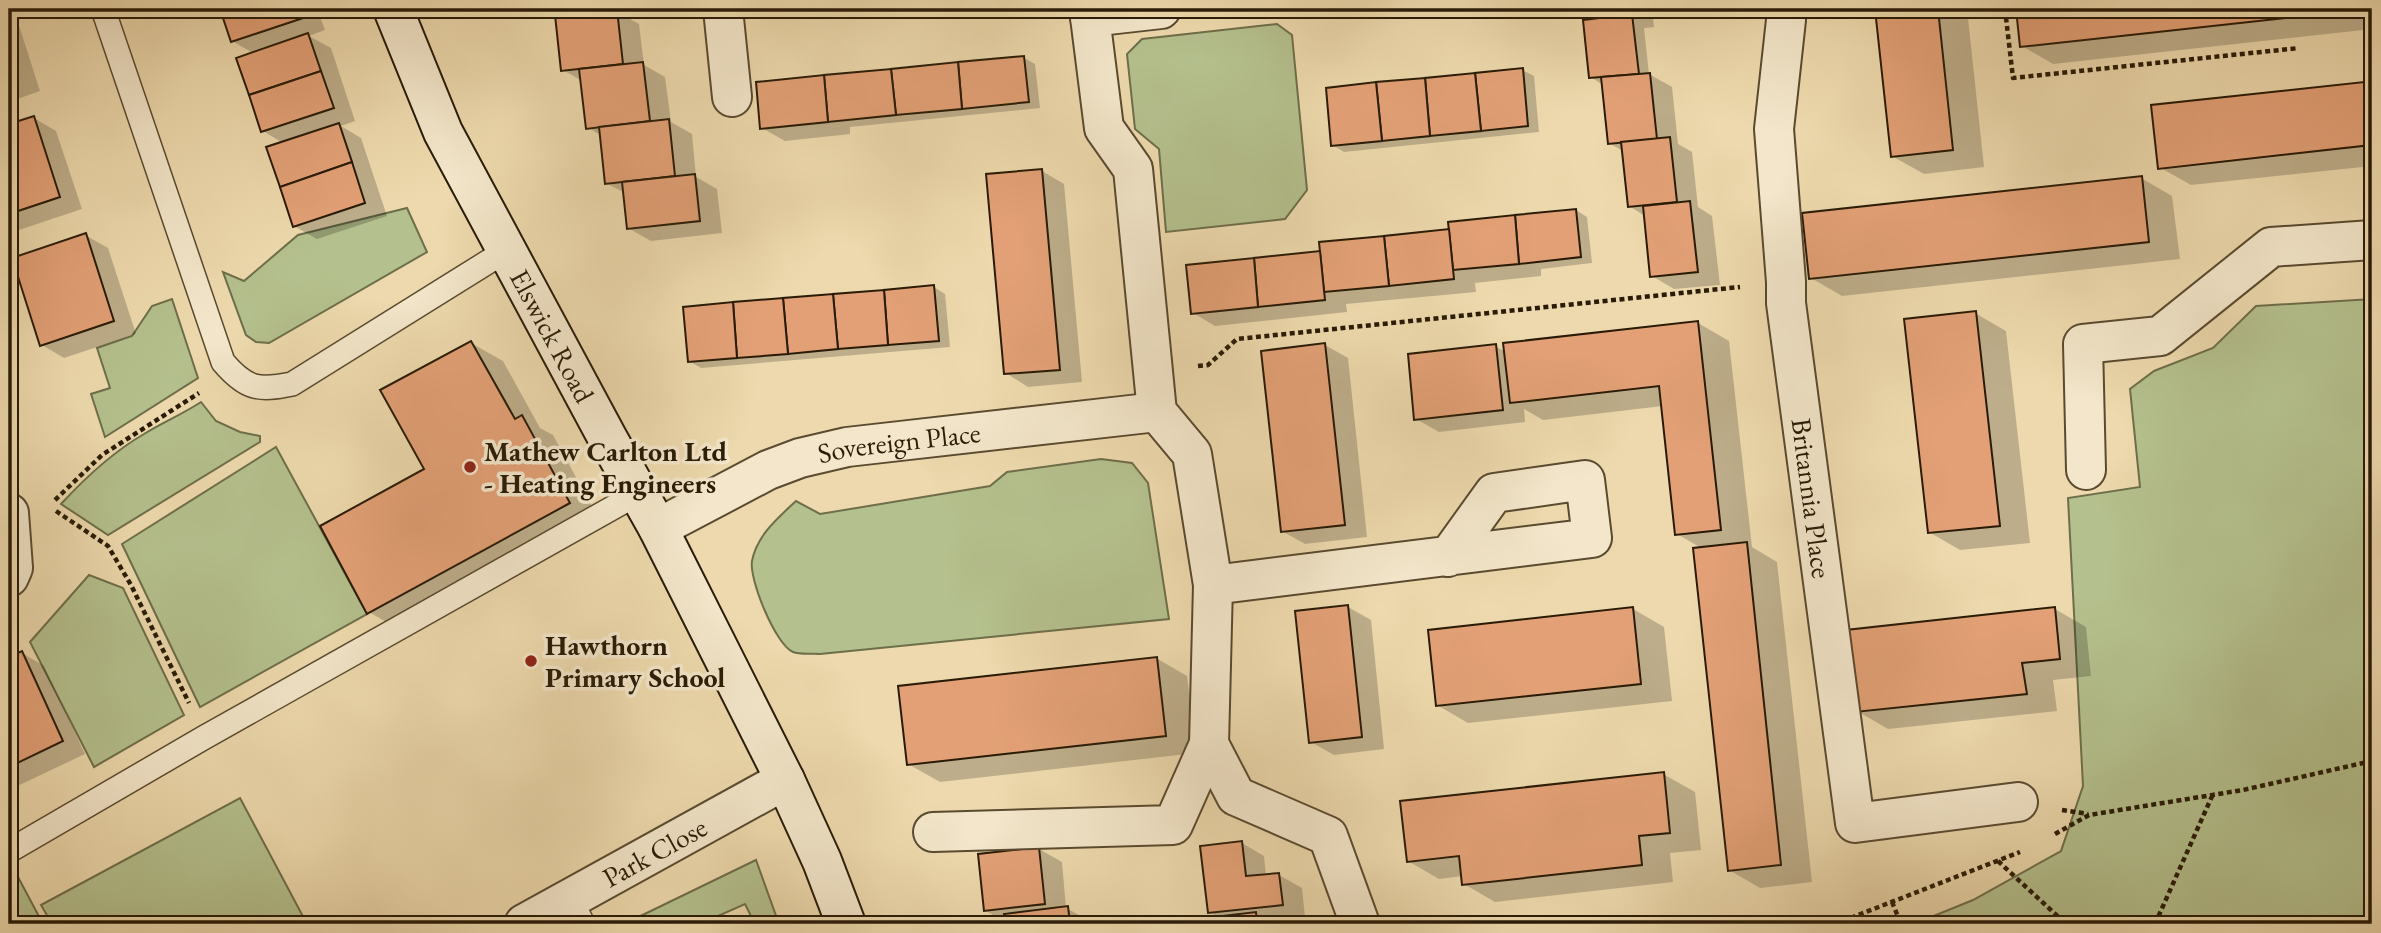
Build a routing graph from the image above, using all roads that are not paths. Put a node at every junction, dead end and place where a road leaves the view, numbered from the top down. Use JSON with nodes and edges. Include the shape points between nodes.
{"nodes":[{"id":1,"x":103,"y":9,"type":"edge"},
{"id":2,"x":393,"y":9,"type":"edge"},
{"id":3,"x":723,"y":9,"type":"edge"},
{"id":4,"x":1161,"y":9,"type":"edge"},
{"id":5,"x":1785,"y":9,"type":"edge"},
{"id":6,"x":1090,"y":13,"type":"edge"},
{"id":7,"x":732,"y":97,"type":"dead end"},
{"id":8,"x":2372,"y":240,"type":"edge"},
{"id":9,"x":508,"y":250,"type":"junction"},
{"id":10,"x":1157,"y":412,"type":"junction"},
{"id":11,"x":2086,"y":470,"type":"dead end"},
{"id":12,"x":639,"y":493,"type":"junction"},
{"id":13,"x":9,"y":513,"type":"edge"},
{"id":14,"x":658,"y":528,"type":"junction"},
{"id":15,"x":1448,"y":557,"type":"dead end"},
{"id":16,"x":9,"y":577,"type":"edge"},
{"id":17,"x":1213,"y":585,"type":"junction"},
{"id":18,"x":1209,"y":744,"type":"junction"},
{"id":19,"x":785,"y":780,"type":"junction"},
{"id":20,"x":2018,"y":802,"type":"dead end"},
{"id":21,"x":933,"y":832,"type":"dead end"},
{"id":22,"x":9,"y":851,"type":"edge"},
{"id":23,"x":577,"y":912,"type":"edge"},
{"id":24,"x":524,"y":924,"type":"edge"},
{"id":25,"x":846,"y":924,"type":"edge"},
{"id":26,"x":1360,"y":924,"type":"edge"}],
"edges":[{"from":1,"to":9,"type":"lane","via":[[223,362],[237,379],[257,387],[292,384]]},
{"from":2,"to":9,"type":"street","name":"Elswick Road","via":[[443,132]]},
{"from":3,"to":7,"type":"street"},
{"from":4,"to":6,"type":"street"},
{"from":5,"to":20,"type":"street","name":"Britannia Place","via":[[1774,129],[1786,303],[1856,823]]},
{"from":6,"to":10,"type":"street","via":[[1104,128],[1133,169]]},
{"from":8,"to":11,"type":"street","via":[[2271,247],[2160,335],[2083,344]]},
{"from":9,"to":12,"type":"street","name":"Elswick Road"},
{"from":10,"to":14,"type":"street","name":"Sovereign Place","via":[[846,447],[768,470]]},
{"from":10,"to":17,"type":"street","via":[[1192,454]]},
{"from":12,"to":14,"type":"street","name":"Elswick Road"},
{"from":12,"to":22,"type":"lane"},
{"from":13,"to":16,"type":"street","via":[[13,568]]},
{"from":14,"to":19,"type":"street","name":"Elswick Road"},
{"from":15,"to":17,"type":"street"},
{"from":17,"to":18,"type":"street"},
{"from":18,"to":21,"type":"street","via":[[1173,825]]},
{"from":18,"to":26,"type":"street","via":[[1236,796],[1328,836]]},
{"from":19,"to":23,"type":"street","name":"Park Close"},
{"from":19,"to":25,"type":"street","name":"Elswick Road"},
{"from":23,"to":24,"type":"street","name":"Park Close"}]}
